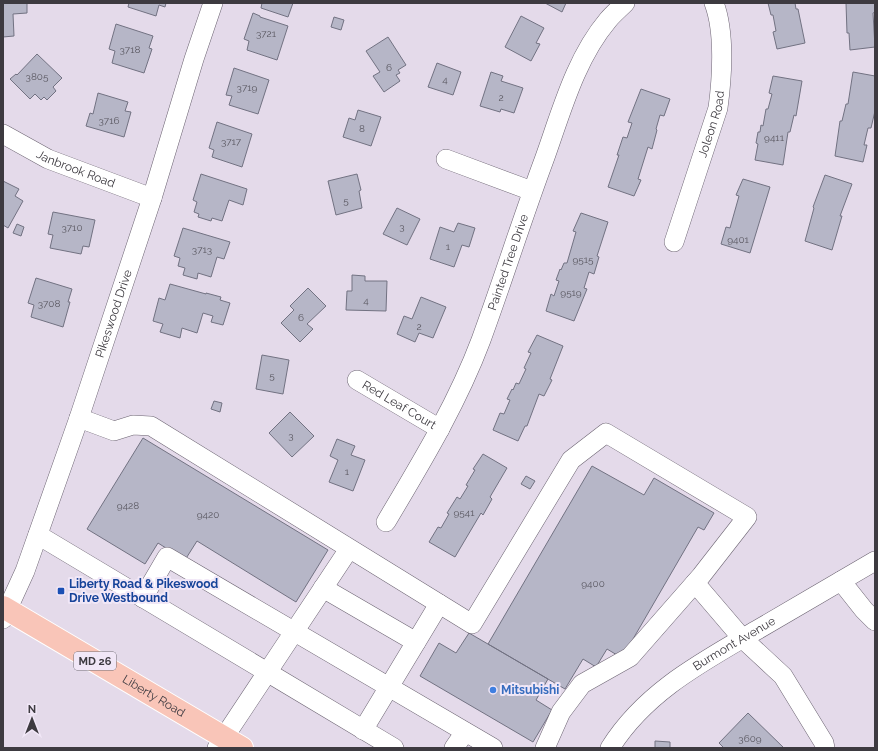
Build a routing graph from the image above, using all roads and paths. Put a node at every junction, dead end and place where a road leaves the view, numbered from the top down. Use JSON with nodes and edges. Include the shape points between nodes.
{"nodes":[{"id":1,"x":213,"y":3,"type":"edge"},
{"id":2,"x":625,"y":3,"type":"edge"},
{"id":3,"x":714,"y":3,"type":"edge"},
{"id":4,"x":3,"y":134,"type":"edge"},
{"id":5,"x":446,"y":159,"type":"dead end"},
{"id":6,"x":532,"y":191,"type":"junction"},
{"id":7,"x":152,"y":198,"type":"junction"},
{"id":8,"x":674,"y":242,"type":"dead end"},
{"id":9,"x":357,"y":380,"type":"dead end"},
{"id":10,"x":79,"y":418,"type":"junction"},
{"id":11,"x":440,"y":429,"type":"junction"},
{"id":12,"x":386,"y":522,"type":"dead end"},
{"id":13,"x":38,"y":535,"type":"junction"},
{"id":14,"x":349,"y":549,"type":"junction"},
{"id":15,"x":875,"y":561,"type":"edge"},
{"id":16,"x":841,"y":581,"type":"junction"},
{"id":17,"x":695,"y":583,"type":"junction"},
{"id":18,"x":323,"y":588,"type":"junction"},
{"id":19,"x":143,"y":598,"type":"junction"},
{"id":20,"x":438,"y":604,"type":"junction"},
{"id":21,"x":5,"y":612,"type":"edge"},
{"id":22,"x":875,"y":621,"type":"edge"},
{"id":23,"x":294,"y":632,"type":"junction"},
{"id":24,"x":742,"y":638,"type":"junction"},
{"id":25,"x":416,"y":642,"type":"junction"},
{"id":26,"x":267,"y":672,"type":"junction"},
{"id":27,"x":389,"y":687,"type":"junction"},
{"id":28,"x":363,"y":730,"type":"junction"},
{"id":29,"x":465,"y":732,"type":"junction"},
{"id":30,"x":220,"y":742,"type":"edge"},
{"id":31,"x":242,"y":748,"type":"edge"},
{"id":32,"x":394,"y":748,"type":"edge"},
{"id":33,"x":454,"y":748,"type":"edge"},
{"id":34,"x":493,"y":748,"type":"edge"},
{"id":35,"x":545,"y":748,"type":"edge"},
{"id":36,"x":610,"y":748,"type":"edge"},
{"id":37,"x":825,"y":748,"type":"edge"}],
"edges":[{"from":1,"to":7,"type":"street","name":"Pikeswood Drive"},
{"from":2,"to":6,"type":"street","name":"Painted Tree Drive","via":[[604,26],[574,76]]},
{"from":3,"to":8,"type":"street","name":"Joleon Road","via":[[720,31],[721,56],[718,108]]},
{"from":4,"to":7,"type":"street","name":"Janbrook Road","via":[[48,159]]},
{"from":5,"to":6,"type":"street"},
{"from":6,"to":11,"type":"street","name":"Painted Tree Drive","via":[[480,341],[462,386]]},
{"from":7,"to":10,"type":"street","name":"Pikeswood Drive"},
{"from":9,"to":11,"type":"street","name":"Red Leaf Court"},
{"from":10,"to":13,"type":"street","name":"Pikeswood Drive"},
{"from":10,"to":14,"type":"street","via":[[114,431],[133,425],[151,426]]},
{"from":11,"to":12,"type":"street","name":"Painted Tree Drive"},
{"from":13,"to":19,"type":"street"},
{"from":13,"to":21,"type":"street","name":"Pikeswood Drive","via":[[25,571]]},
{"from":14,"to":18,"type":"street"},
{"from":14,"to":20,"type":"street"},
{"from":15,"to":16,"type":"street","name":"Burmont Avenue"},
{"from":16,"to":22,"type":"street"},
{"from":16,"to":24,"type":"street","name":"Burmont Avenue"},
{"from":17,"to":20,"type":"street","via":[[747,517],[606,433],[571,460],[472,624]]},
{"from":17,"to":24,"type":"street"},
{"from":17,"to":35,"type":"street","via":[[630,657],[582,684],[561,712]]},
{"from":18,"to":23,"type":"street"},
{"from":18,"to":25,"type":"street"},
{"from":19,"to":23,"type":"street","via":[[167,558]]},
{"from":19,"to":26,"type":"street"},
{"from":20,"to":25,"type":"street"},
{"from":21,"to":30,"type":"main road","name":"Liberty Road","number":"MD 26"},
{"from":23,"to":26,"type":"street"},
{"from":23,"to":27,"type":"street"},
{"from":24,"to":36,"type":"street","name":"Burmont Avenue","via":[[676,679],[656,695],[638,712]]},
{"from":24,"to":37,"type":"street","via":[[783,676]]},
{"from":25,"to":27,"type":"street"},
{"from":26,"to":28,"type":"street"},
{"from":26,"to":30,"type":"street"},
{"from":27,"to":28,"type":"street"},
{"from":27,"to":29,"type":"street"},
{"from":28,"to":32,"type":"street"},
{"from":29,"to":33,"type":"street"},
{"from":29,"to":34,"type":"street"},
{"from":30,"to":31,"type":"main road","name":"Liberty Road","number":"MD 26"}]}
